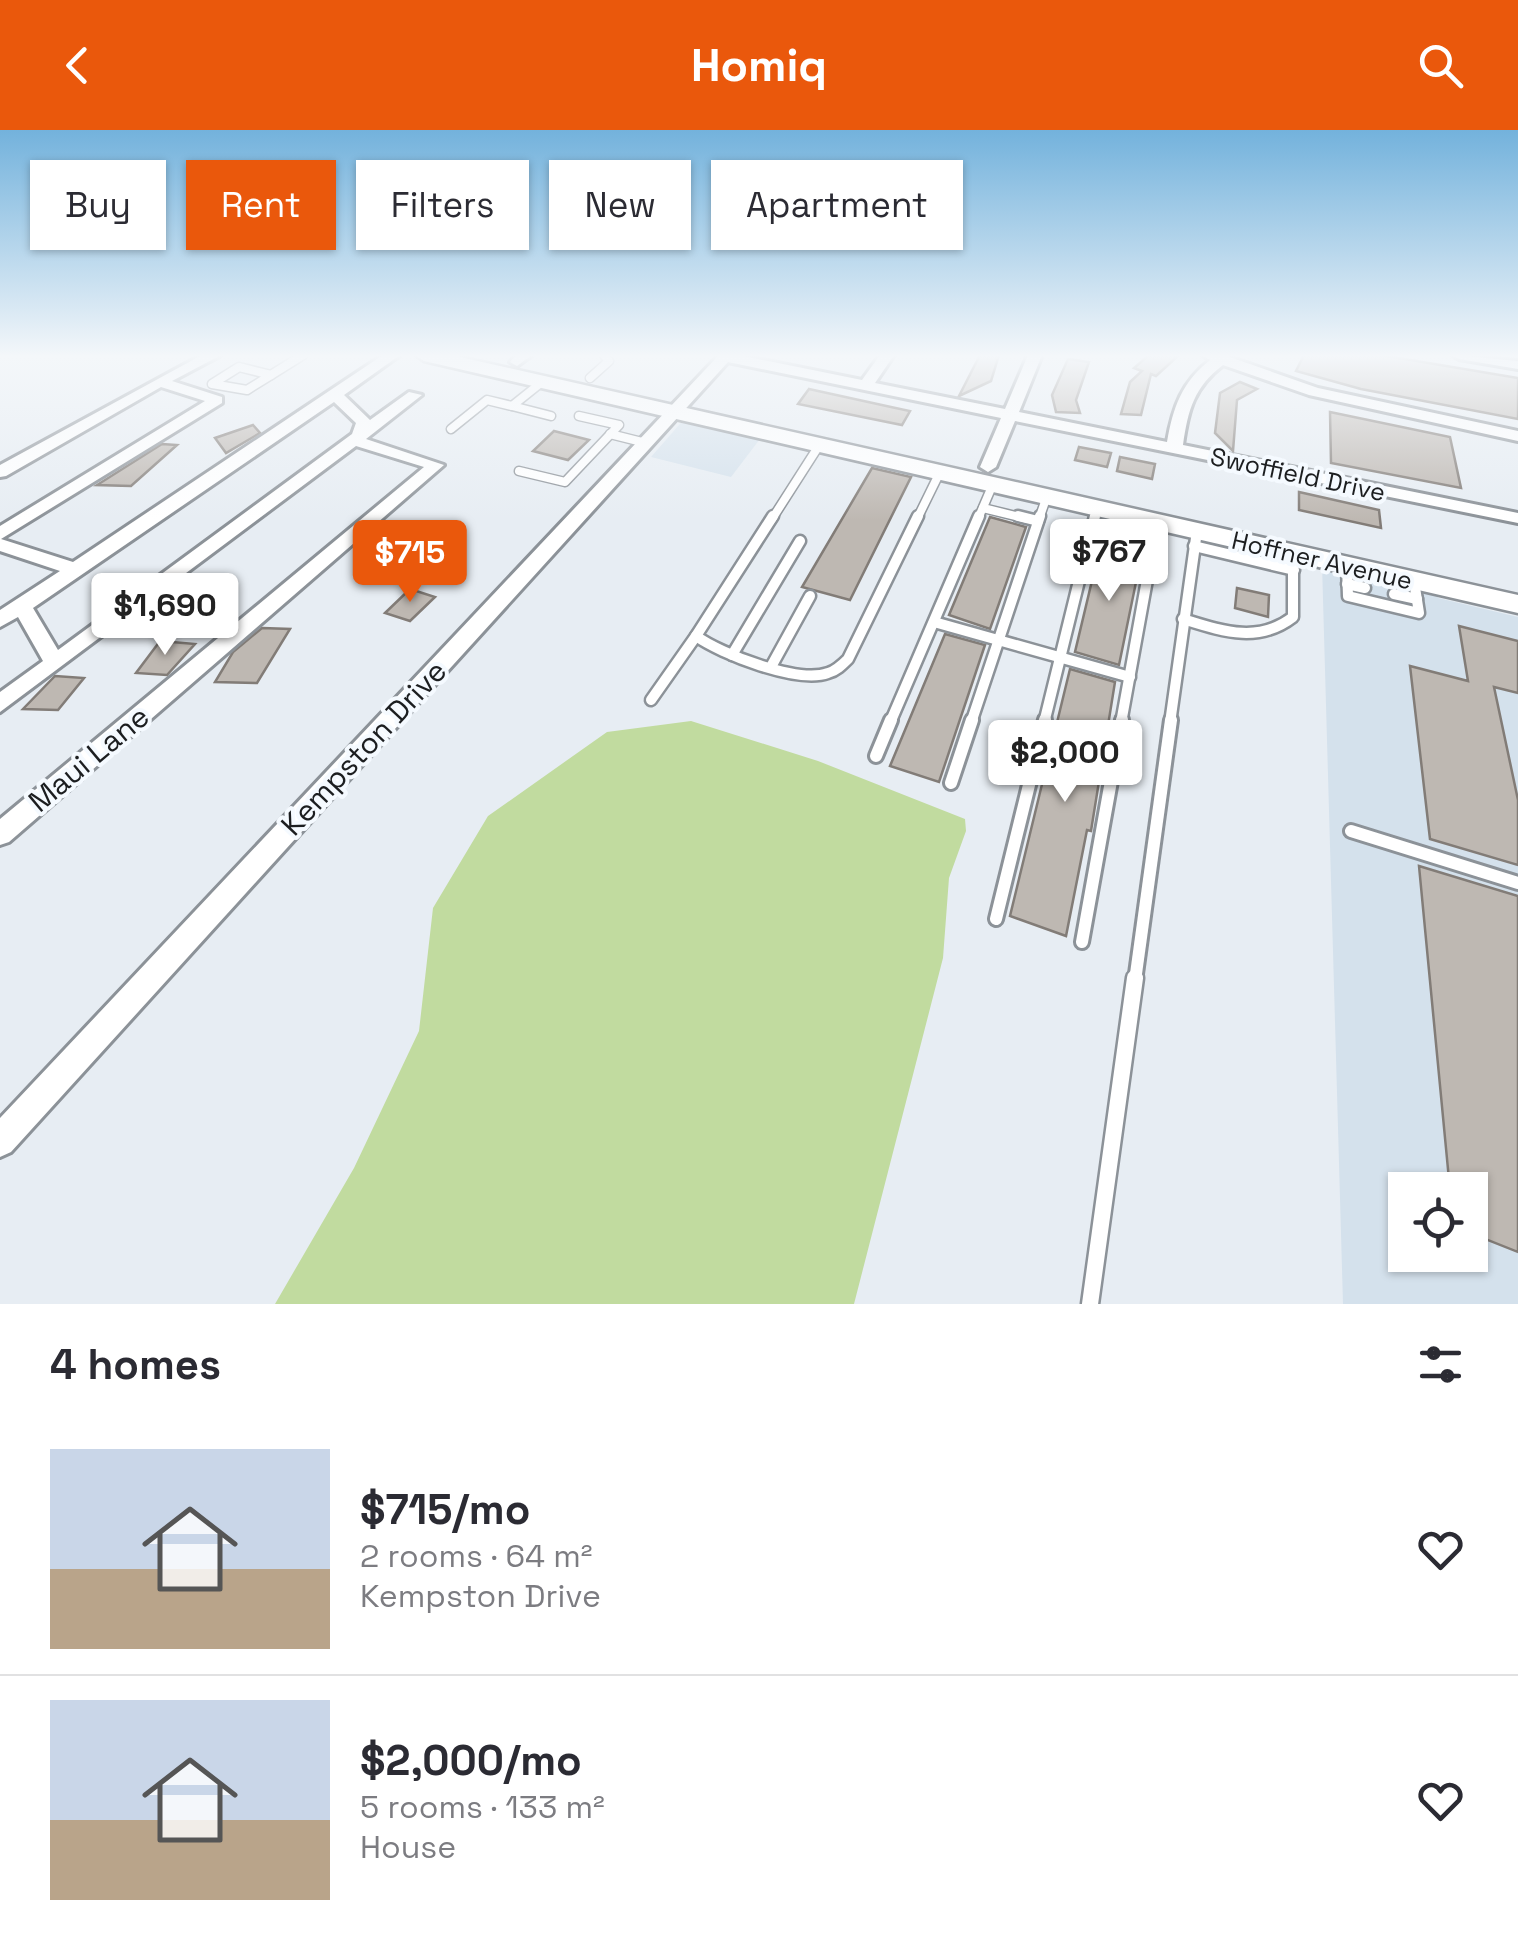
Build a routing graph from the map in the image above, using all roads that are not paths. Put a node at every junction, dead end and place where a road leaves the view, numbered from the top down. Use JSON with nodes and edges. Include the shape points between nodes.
{"nodes":[{"id":1,"x":110,"y":410,"type":"edge"},
{"id":2,"x":200,"y":410,"type":"edge"},
{"id":3,"x":311,"y":410,"type":"edge"},
{"id":4,"x":351,"y":410,"type":"edge"},
{"id":5,"x":396,"y":410,"type":"edge"},
{"id":6,"x":475,"y":410,"type":"edge"},
{"id":7,"x":527,"y":410,"type":"edge"},
{"id":8,"x":678,"y":410,"type":"edge"},
{"id":9,"x":696,"y":410,"type":"edge"},
{"id":10,"x":699,"y":410,"type":"edge"},
{"id":11,"x":989,"y":410,"type":"edge"},
{"id":12,"x":1012,"y":410,"type":"edge"},
{"id":13,"x":1181,"y":410,"type":"edge"},
{"id":14,"x":1386,"y":410,"type":"edge"},
{"id":15,"x":1010,"y":414,"type":"junction"},
{"id":16,"x":551,"y":416,"type":"dead end"},
{"id":17,"x":579,"y":416,"type":"dead end"},
{"id":18,"x":451,"y":430,"type":"dead end"},
{"id":19,"x":1510,"y":433,"type":"edge"},
{"id":20,"x":610,"y":434,"type":"junction"},
{"id":21,"x":357,"y":442,"type":"junction"},
{"id":22,"x":646,"y":443,"type":"junction"},
{"id":23,"x":820,"y":444,"type":"junction"},
{"id":24,"x":1174,"y":448,"type":"junction"},
{"id":25,"x":519,"y":471,"type":"dead end"},
{"id":26,"x":0,"y":472,"type":"edge"},
{"id":27,"x":944,"y":473,"type":"junction"},
{"id":28,"x":990,"y":476,"type":"junction"},
{"id":29,"x":1046,"y":496,"type":"junction"},
{"id":30,"x":982,"y":508,"type":"junction"},
{"id":31,"x":1097,"y":508,"type":"junction"},
{"id":32,"x":1154,"y":513,"type":"junction"},
{"id":33,"x":1518,"y":518,"type":"edge"},
{"id":34,"x":1038,"y":522,"type":"junction"},
{"id":35,"x":1091,"y":532,"type":"junction"},
{"id":36,"x":0,"y":534,"type":"edge"},
{"id":37,"x":1195,"y":538,"type":"junction"},
{"id":38,"x":800,"y":542,"type":"dead end"},
{"id":39,"x":0,"y":545,"type":"edge"},
{"id":40,"x":1153,"y":547,"type":"junction"},
{"id":41,"x":1294,"y":562,"type":"junction"},
{"id":42,"x":75,"y":569,"type":"junction"},
{"id":43,"x":1347,"y":575,"type":"junction"},
{"id":44,"x":1518,"y":584,"type":"edge"},
{"id":45,"x":1365,"y":588,"type":"dead end"},
{"id":46,"x":810,"y":596,"type":"dead end"},
{"id":47,"x":1518,"y":604,"type":"edge"},
{"id":48,"x":21,"y":606,"type":"junction"},
{"id":49,"x":1183,"y":619,"type":"junction"},
{"id":50,"x":0,"y":620,"type":"edge"},
{"id":51,"x":934,"y":622,"type":"junction"},
{"id":52,"x":696,"y":636,"type":"junction"},
{"id":53,"x":999,"y":640,"type":"junction"},
{"id":54,"x":732,"y":655,"type":"junction"},
{"id":55,"x":1060,"y":657,"type":"junction"},
{"id":56,"x":55,"y":663,"type":"junction"},
{"id":57,"x":772,"y":666,"type":"junction"},
{"id":58,"x":1130,"y":676,"type":"junction"},
{"id":59,"x":651,"y":700,"type":"dead end"},
{"id":60,"x":0,"y":704,"type":"edge"},
{"id":61,"x":876,"y":756,"type":"dead end"},
{"id":62,"x":951,"y":783,"type":"dead end"},
{"id":63,"x":1350,"y":831,"type":"dead end"},
{"id":64,"x":0,"y":834,"type":"edge"},
{"id":65,"x":1518,"y":883,"type":"edge"},
{"id":66,"x":996,"y":919,"type":"dead end"},
{"id":67,"x":1082,"y":942,"type":"dead end"},
{"id":68,"x":0,"y":1141,"type":"edge"},
{"id":69,"x":1090,"y":1304,"type":"edge"}],
"edges":[{"from":1,"to":26,"type":"street"},
{"from":2,"to":36,"type":"street"},
{"from":3,"to":42,"type":"street"},
{"from":4,"to":21,"type":"street","via":[[364,422]]},
{"from":5,"to":21,"type":"street"},
{"from":6,"to":18,"type":"lane"},
{"from":7,"to":16,"type":"lane"},
{"from":8,"to":22,"type":"street","name":"Kempston Drive"},
{"from":9,"to":23,"type":"main road","name":"Hoffner Avenue"},
{"from":10,"to":28,"type":"main road","name":"Hoffner Avenue"},
{"from":11,"to":15,"type":"street","name":"Swoffield Drive"},
{"from":12,"to":15,"type":"street"},
{"from":13,"to":24,"type":"street"},
{"from":14,"to":19,"type":"street"},
{"from":15,"to":24,"type":"street","name":"Swoffield Drive"},
{"from":15,"to":28,"type":"street"},
{"from":17,"to":20,"type":"lane","via":[[619,425]]},
{"from":20,"to":22,"type":"lane"},
{"from":20,"to":25,"type":"lane","via":[[565,482]]},
{"from":21,"to":56,"type":"street"},
{"from":21,"to":64,"type":"street","name":"Maui Lane","via":[[436,465]]},
{"from":22,"to":68,"type":"street","name":"Kempston Drive"},
{"from":23,"to":27,"type":"main road","name":"Hoffner Avenue"},
{"from":23,"to":52,"type":"lane"},
{"from":24,"to":33,"type":"street","name":"Swoffield Drive"},
{"from":27,"to":28,"type":"main road","name":"Hoffner Avenue"},
{"from":27,"to":32,"type":"main road","via":[[976,470]]},
{"from":27,"to":57,"type":"lane","via":[[848,660],[821,676]]},
{"from":28,"to":29,"type":"main road","name":"Hoffner Avenue"},
{"from":28,"to":30,"type":"lane"},
{"from":28,"to":32,"type":"main road","name":"Hoffner Avenue"},
{"from":29,"to":31,"type":"main road","name":"Hoffner Avenue"},
{"from":29,"to":34,"type":"lane"},
{"from":30,"to":34,"type":"lane"},
{"from":30,"to":51,"type":"lane"},
{"from":31,"to":32,"type":"main road","name":"Hoffner Avenue"},
{"from":31,"to":35,"type":"lane"},
{"from":32,"to":37,"type":"main road","name":"Hoffner Avenue"},
{"from":32,"to":40,"type":"lane"},
{"from":32,"to":44,"type":"main road","name":"Hoffner Avenue"},
{"from":34,"to":53,"type":"lane"},
{"from":35,"to":40,"type":"lane"},
{"from":35,"to":55,"type":"lane"},
{"from":37,"to":41,"type":"main road","name":"Hoffner Avenue"},
{"from":37,"to":49,"type":"lane"},
{"from":38,"to":54,"type":"lane"},
{"from":39,"to":42,"type":"street"},
{"from":40,"to":58,"type":"lane"},
{"from":41,"to":43,"type":"main road","name":"Hoffner Avenue"},
{"from":41,"to":49,"type":"lane","via":[[1293,618],[1279,631],[1261,636]]},
{"from":42,"to":48,"type":"street"},
{"from":43,"to":45,"type":"lane"},
{"from":43,"to":47,"type":"main road","name":"Hoffner Avenue","via":[[1408,592]]},
{"from":46,"to":57,"type":"lane"},
{"from":48,"to":50,"type":"street"},
{"from":48,"to":56,"type":"street"},
{"from":49,"to":69,"type":"lane"},
{"from":51,"to":53,"type":"lane"},
{"from":51,"to":61,"type":"lane"},
{"from":52,"to":54,"type":"lane"},
{"from":52,"to":59,"type":"lane"},
{"from":53,"to":55,"type":"lane"},
{"from":53,"to":62,"type":"lane"},
{"from":54,"to":57,"type":"lane"},
{"from":55,"to":58,"type":"lane"},
{"from":55,"to":66,"type":"lane"},
{"from":56,"to":60,"type":"street"},
{"from":58,"to":67,"type":"lane"},
{"from":63,"to":65,"type":"lane"}]}
